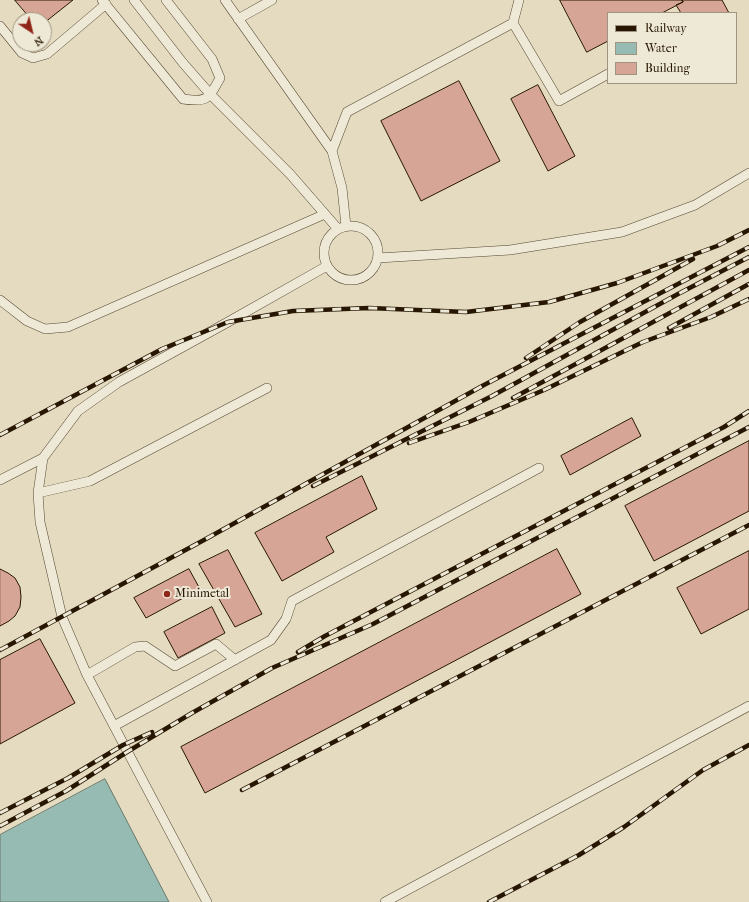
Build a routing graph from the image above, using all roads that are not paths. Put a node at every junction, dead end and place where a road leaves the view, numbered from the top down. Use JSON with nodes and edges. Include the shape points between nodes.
{"nodes":[{"id":1,"x":134,"y":0,"type":"edge"},
{"id":2,"x":166,"y":0,"type":"edge"},
{"id":3,"x":225,"y":0,"type":"edge"},
{"id":4,"x":272,"y":0,"type":"edge"},
{"id":5,"x":519,"y":0,"type":"edge"},
{"id":6,"x":104,"y":2,"type":"edge"},
{"id":7,"x":238,"y":19,"type":"junction"},
{"id":8,"x":513,"y":23,"type":"junction"},
{"id":9,"x":0,"y":26,"type":"edge"},
{"id":10,"x":607,"y":75,"type":"edge"},
{"id":11,"x":211,"y":95,"type":"junction"},
{"id":12,"x":332,"y":151,"type":"junction"},
{"id":13,"x":749,"y":173,"type":"edge"},
{"id":14,"x":325,"y":214,"type":"junction"},
{"id":15,"x":342,"y":228,"type":"junction"},
{"id":16,"x":378,"y":258,"type":"junction"},
{"id":17,"x":327,"y":266,"type":"junction"},
{"id":18,"x":0,"y":300,"type":"edge"},
{"id":19,"x":267,"y":388,"type":"dead end"},
{"id":20,"x":43,"y":458,"type":"junction"},
{"id":21,"x":539,"y":468,"type":"dead end"},
{"id":22,"x":0,"y":480,"type":"edge"},
{"id":23,"x":38,"y":493,"type":"junction"},
{"id":24,"x":236,"y":660,"type":"junction"},
{"id":25,"x":87,"y":675,"type":"junction"},
{"id":26,"x":749,"y":706,"type":"edge"},
{"id":27,"x":114,"y":726,"type":"junction"},
{"id":28,"x":207,"y":902,"type":"edge"},
{"id":29,"x":385,"y":902,"type":"edge"}],
"edges":[{"from":1,"to":11,"type":"lane"},
{"from":2,"to":11,"type":"lane","via":[[212,59],[220,78]]},
{"from":3,"to":7,"type":"lane"},
{"from":4,"to":7,"type":"lane"},
{"from":5,"to":8,"type":"lane"},
{"from":6,"to":9,"type":"lane","via":[[47,54],[33,58],[22,53]]},
{"from":6,"to":11,"type":"lane","via":[[183,99],[198,102]]},
{"from":7,"to":12,"type":"lane"},
{"from":8,"to":10,"type":"lane","via":[[559,101]]},
{"from":8,"to":12,"type":"lane","via":[[347,112]]},
{"from":11,"to":14,"type":"lane","via":[[290,174]]},
{"from":12,"to":15,"type":"lane","via":[[342,188]]},
{"from":13,"to":16,"type":"lane","via":[[695,205],[622,232],[510,250]]},
{"from":14,"to":15,"type":"lane"},
{"from":14,"to":18,"type":"lane","via":[[68,327],[45,329],[27,321]]},
{"from":15,"to":16,"type":"lane","via":[[355,226],[370,234],[378,249]]},
{"from":15,"to":17,"type":"lane","via":[[330,236],[324,245],[323,256]]},
{"from":16,"to":17,"type":"lane","via":[[370,273],[355,280],[339,278]]},
{"from":17,"to":20,"type":"lane","via":[[119,382],[78,411]]},
{"from":19,"to":23,"type":"lane","via":[[90,481]]},
{"from":20,"to":22,"type":"lane"},
{"from":20,"to":23,"type":"lane"},
{"from":21,"to":24,"type":"lane","via":[[292,601],[286,619],[271,640]]},
{"from":23,"to":25,"type":"lane","via":[[40,522],[62,616]]},
{"from":24,"to":25,"type":"lane","via":[[216,644],[175,666],[145,646],[135,646]]},
{"from":24,"to":27,"type":"lane"},
{"from":25,"to":27,"type":"lane"},
{"from":26,"to":29,"type":"lane"},
{"from":27,"to":28,"type":"lane"}]}
